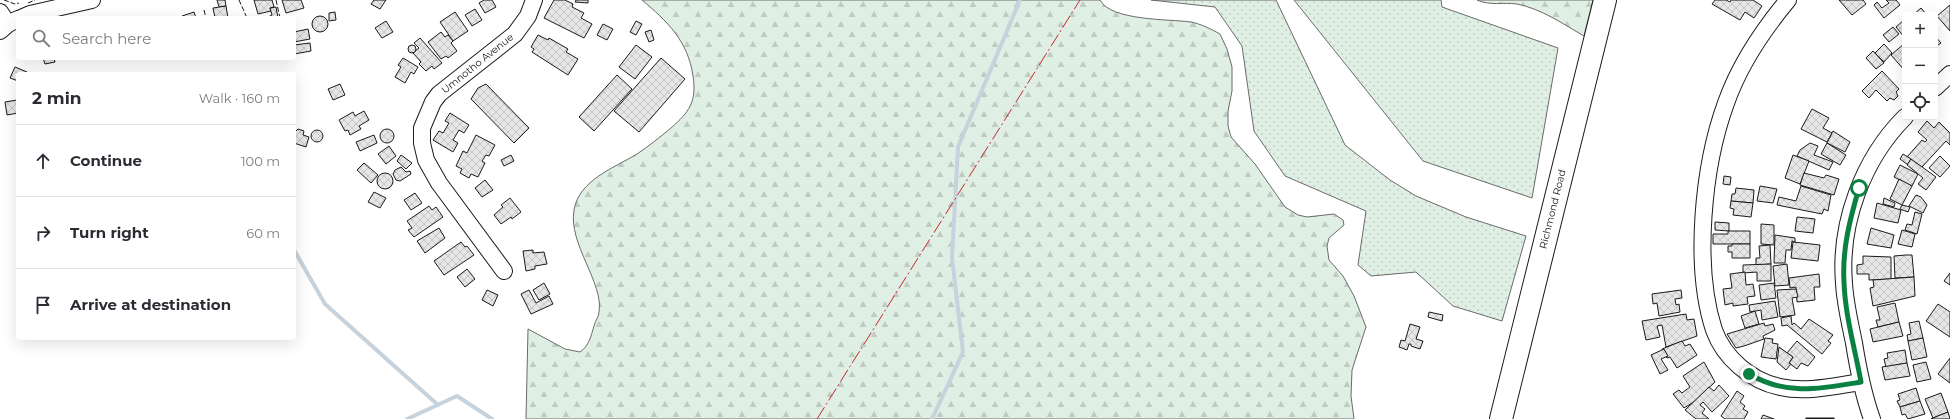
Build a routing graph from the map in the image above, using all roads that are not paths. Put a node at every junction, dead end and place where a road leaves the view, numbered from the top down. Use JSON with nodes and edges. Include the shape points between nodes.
{"nodes":[{"id":1,"x":92,"y":0,"type":"edge"},
{"id":2,"x":534,"y":0,"type":"edge"},
{"id":3,"x":1605,"y":0,"type":"edge"},
{"id":4,"x":1788,"y":0,"type":"edge"},
{"id":5,"x":24,"y":16,"type":"edge"},
{"id":6,"x":1950,"y":74,"type":"edge"},
{"id":7,"x":1938,"y":85,"type":"edge"},
{"id":8,"x":1903,"y":120,"type":"edge"},
{"id":9,"x":504,"y":271,"type":"dead end"},
{"id":10,"x":1861,"y":382,"type":"junction"},
{"id":11,"x":1501,"y":419,"type":"edge"},
{"id":12,"x":1872,"y":419,"type":"edge"}],
"edges":[{"from":1,"to":5,"type":"street"},
{"from":2,"to":9,"type":"street","name":"Umnotho Avenue","via":[[528,16],[514,34],[439,94],[433,102],[421,136],[428,165]]},
{"from":3,"to":11,"type":"highway","name":"Richmond Road"},
{"from":4,"to":10,"type":"street","via":[[1742,67],[1726,103],[1717,133],[1704,209],[1704,272],[1707,300],[1714,331],[1722,347],[1736,363],[1758,380],[1796,390]]},
{"from":6,"to":7,"type":"street"},
{"from":8,"to":10,"type":"street","via":[[1884,143],[1864,176],[1850,218],[1844,249],[1844,282]]},
{"from":10,"to":12,"type":"street"}]}
